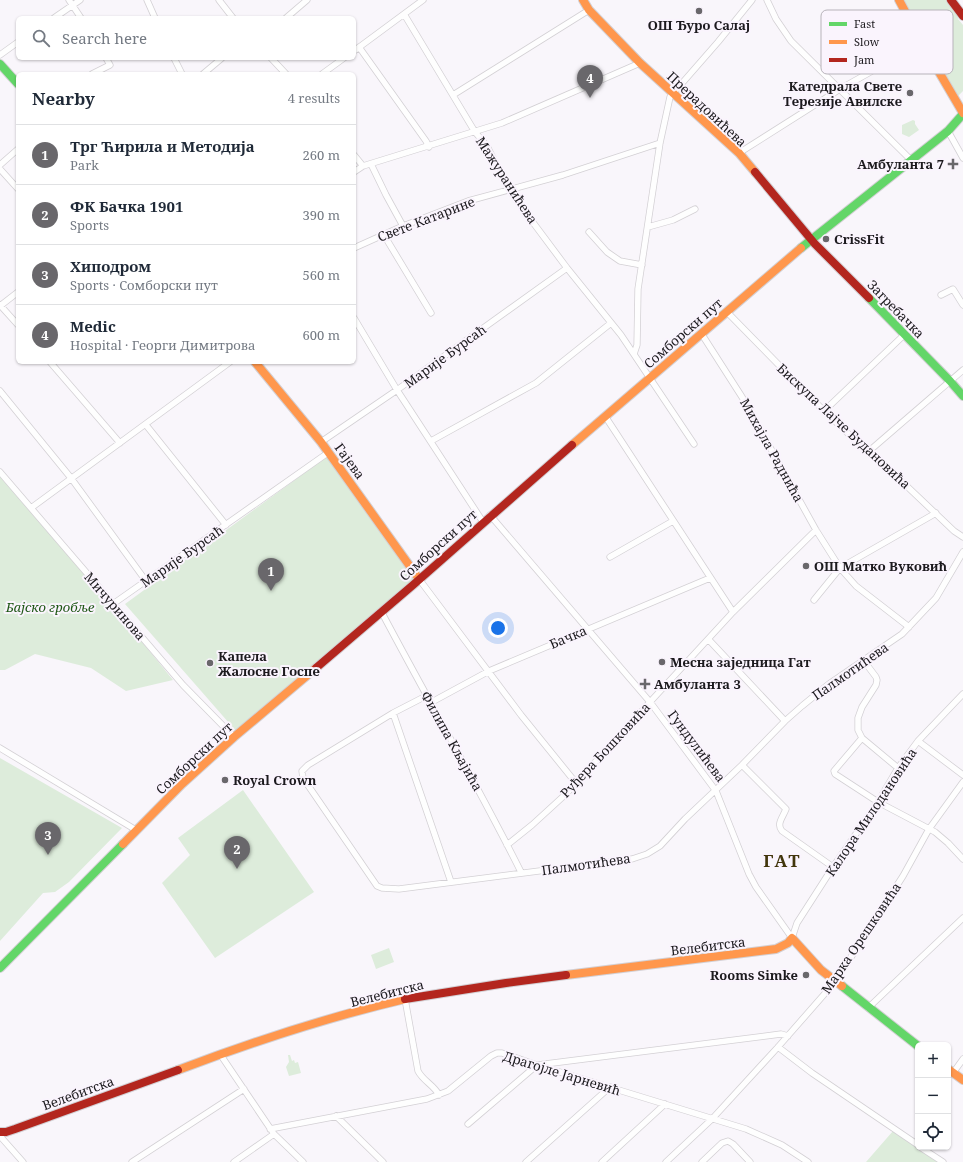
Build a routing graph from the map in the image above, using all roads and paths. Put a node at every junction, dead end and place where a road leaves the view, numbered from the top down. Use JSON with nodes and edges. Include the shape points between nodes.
{"nodes":[{"id":1,"x":80,"y":0,"type":"edge"},
{"id":2,"x":147,"y":0,"type":"edge"},
{"id":3,"x":219,"y":0,"type":"edge"},
{"id":4,"x":307,"y":0,"type":"edge"},
{"id":5,"x":423,"y":0,"type":"edge"},
{"id":6,"x":583,"y":0,"type":"edge"},
{"id":7,"x":752,"y":0,"type":"edge"},
{"id":8,"x":767,"y":0,"type":"edge"},
{"id":9,"x":899,"y":0,"type":"edge"},
{"id":10,"x":951,"y":0,"type":"edge"},
{"id":11,"x":71,"y":2,"type":"edge"},
{"id":12,"x":590,"y":10,"type":"junction"},
{"id":13,"x":904,"y":10,"type":"edge"},
{"id":14,"x":404,"y":14,"type":"junction"},
{"id":15,"x":56,"y":16,"type":"edge"},
{"id":16,"x":80,"y":16,"type":"edge"},
{"id":17,"x":154,"y":16,"type":"edge"},
{"id":18,"x":231,"y":16,"type":"edge"},
{"id":19,"x":288,"y":16,"type":"edge"},
{"id":20,"x":963,"y":16,"type":"edge"},
{"id":21,"x":16,"y":43,"type":"edge"},
{"id":22,"x":359,"y":47,"type":"junction"},
{"id":23,"x":356,"y":49,"type":"edge"},
{"id":24,"x":0,"y":55,"type":"edge"},
{"id":25,"x":107,"y":60,"type":"edge"},
{"id":26,"x":175,"y":60,"type":"edge"},
{"id":27,"x":220,"y":60,"type":"edge"},
{"id":28,"x":273,"y":60,"type":"edge"},
{"id":29,"x":341,"y":60,"type":"edge"},
{"id":30,"x":640,"y":63,"type":"junction"},
{"id":31,"x":0,"y":64,"type":"edge"},
{"id":32,"x":821,"y":70,"type":"edge"},
{"id":33,"x":96,"y":72,"type":"edge"},
{"id":34,"x":181,"y":72,"type":"edge"},
{"id":35,"x":205,"y":72,"type":"edge"},
{"id":36,"x":284,"y":72,"type":"edge"},
{"id":37,"x":325,"y":72,"type":"edge"},
{"id":38,"x":825,"y":74,"type":"edge"},
{"id":39,"x":867,"y":74,"type":"edge"},
{"id":40,"x":940,"y":74,"type":"edge"},
{"id":41,"x":16,"y":82,"type":"edge"},
{"id":42,"x":840,"y":89,"type":"junction"},
{"id":43,"x":673,"y":93,"type":"junction"},
{"id":44,"x":453,"y":95,"type":"junction"},
{"id":45,"x":963,"y":114,"type":"edge"},
{"id":46,"x":948,"y":131,"type":"junction"},
{"id":47,"x":475,"y":132,"type":"junction"},
{"id":48,"x":660,"y":143,"type":"junction"},
{"id":49,"x":428,"y":147,"type":"junction"},
{"id":50,"x":16,"y":151,"type":"edge"},
{"id":51,"x":739,"y":153,"type":"junction"},
{"id":52,"x":356,"y":157,"type":"edge"},
{"id":53,"x":963,"y":158,"type":"edge"},
{"id":54,"x":911,"y":160,"type":"junction"},
{"id":55,"x":371,"y":164,"type":"junction"},
{"id":56,"x":0,"y":165,"type":"edge"},
{"id":57,"x":363,"y":166,"type":"junction"},
{"id":58,"x":0,"y":169,"type":"edge"},
{"id":59,"x":356,"y":171,"type":"edge"},
{"id":60,"x":16,"y":187,"type":"edge"},
{"id":61,"x":510,"y":191,"type":"junction"},
{"id":62,"x":695,"y":209,"type":"dead end"},
{"id":63,"x":403,"y":226,"type":"junction"},
{"id":64,"x":648,"y":227,"type":"junction"},
{"id":65,"x":589,"y":232,"type":"dead end"},
{"id":66,"x":384,"y":235,"type":"junction"},
{"id":67,"x":811,"y":239,"type":"junction"},
{"id":68,"x":356,"y":247,"type":"edge"},
{"id":69,"x":642,"y":265,"type":"junction"},
{"id":70,"x":567,"y":268,"type":"junction"},
{"id":71,"x":16,"y":293,"type":"edge"},
{"id":72,"x":941,"y":295,"type":"dead end"},
{"id":73,"x":0,"y":305,"type":"edge"},
{"id":74,"x":963,"y":306,"type":"edge"},
{"id":75,"x":727,"y":312,"type":"junction"},
{"id":76,"x":431,"y":313,"type":"dead end"},
{"id":77,"x":356,"y":321,"type":"edge"},
{"id":78,"x":16,"y":323,"type":"edge"},
{"id":79,"x":611,"y":323,"type":"junction"},
{"id":80,"x":700,"y":333,"type":"junction"},
{"id":81,"x":904,"y":335,"type":"junction"},
{"id":82,"x":634,"y":354,"type":"junction"},
{"id":83,"x":52,"y":364,"type":"edge"},
{"id":84,"x":227,"y":364,"type":"edge"},
{"id":85,"x":257,"y":364,"type":"edge"},
{"id":86,"x":963,"y":370,"type":"edge"},
{"id":87,"x":650,"y":377,"type":"junction"},
{"id":88,"x":950,"y":381,"type":"junction"},
{"id":89,"x":397,"y":390,"type":"junction"},
{"id":90,"x":0,"y":391,"type":"edge"},
{"id":91,"x":963,"y":396,"type":"edge"},
{"id":92,"x":824,"y":411,"type":"junction"},
{"id":93,"x":605,"y":416,"type":"junction"},
{"id":94,"x":146,"y":425,"type":"junction"},
{"id":95,"x":431,"y":441,"type":"junction"},
{"id":96,"x":321,"y":442,"type":"junction"},
{"id":97,"x":120,"y":443,"type":"junction"},
{"id":98,"x":694,"y":444,"type":"dead end"},
{"id":99,"x":329,"y":452,"type":"junction"},
{"id":100,"x":868,"y":452,"type":"junction"},
{"id":101,"x":0,"y":472,"type":"edge"},
{"id":102,"x":71,"y":478,"type":"junction"},
{"id":103,"x":31,"y":508,"type":"junction"},
{"id":104,"x":936,"y":513,"type":"junction"},
{"id":105,"x":490,"y":515,"type":"junction"},
{"id":106,"x":673,"y":521,"type":"junction"},
{"id":107,"x":483,"y":522,"type":"junction"},
{"id":108,"x":226,"y":525,"type":"junction"},
{"id":109,"x":816,"y":530,"type":"junction"},
{"id":110,"x":963,"y":537,"type":"edge"},
{"id":111,"x":963,"y":552,"type":"edge"},
{"id":112,"x":610,"y":557,"type":"dead end"},
{"id":113,"x":840,"y":568,"type":"junction"},
{"id":114,"x":710,"y":578,"type":"junction"},
{"id":115,"x":419,"y":579,"type":"junction"},
{"id":116,"x":146,"y":581,"type":"junction"},
{"id":117,"x":814,"y":600,"type":"dead end"},
{"id":118,"x":113,"y":604,"type":"junction"},
{"id":119,"x":381,"y":611,"type":"junction"},
{"id":120,"x":734,"y":612,"type":"junction"},
{"id":121,"x":909,"y":627,"type":"junction"},
{"id":122,"x":587,"y":629,"type":"junction"},
{"id":123,"x":709,"y":640,"type":"junction"},
{"id":124,"x":864,"y":661,"type":"junction"},
{"id":125,"x":489,"y":671,"type":"junction"},
{"id":126,"x":963,"y":694,"type":"edge"},
{"id":127,"x":426,"y":696,"type":"junction"},
{"id":128,"x":650,"y":702,"type":"junction"},
{"id":129,"x":430,"y":703,"type":"junction"},
{"id":130,"x":392,"y":714,"type":"junction"},
{"id":131,"x":784,"y":721,"type":"junction"},
{"id":132,"x":234,"y":737,"type":"junction"},
{"id":133,"x":862,"y":738,"type":"junction"},
{"id":134,"x":918,"y":741,"type":"junction"},
{"id":135,"x":0,"y":748,"type":"edge"},
{"id":136,"x":742,"y":765,"type":"junction"},
{"id":137,"x":898,"y":768,"type":"junction"},
{"id":138,"x":963,"y":775,"type":"edge"},
{"id":139,"x":963,"y":782,"type":"edge"},
{"id":140,"x":576,"y":783,"type":"junction"},
{"id":141,"x":716,"y":791,"type":"junction"},
{"id":142,"x":878,"y":802,"type":"junction"},
{"id":143,"x":929,"y":829,"type":"junction"},
{"id":144,"x":136,"y":830,"type":"junction"},
{"id":145,"x":507,"y":845,"type":"junction"},
{"id":146,"x":963,"y":859,"type":"edge"},
{"id":147,"x":833,"y":867,"type":"junction"},
{"id":148,"x":521,"y":872,"type":"junction"},
{"id":149,"x":450,"y":882,"type":"junction"},
{"id":150,"x":963,"y":918,"type":"edge"},
{"id":151,"x":792,"y":938,"type":"junction"},
{"id":152,"x":0,"y":968,"type":"edge"},
{"id":153,"x":835,"y":982,"type":"junction"},
{"id":154,"x":405,"y":1000,"type":"junction"},
{"id":155,"x":868,"y":1008,"type":"junction"},
{"id":156,"x":788,"y":1036,"type":"junction"},
{"id":157,"x":915,"y":1044,"type":"edge"},
{"id":158,"x":778,"y":1048,"type":"junction"},
{"id":159,"x":220,"y":1054,"type":"junction"},
{"id":160,"x":963,"y":1058,"type":"edge"},
{"id":161,"x":563,"y":1062,"type":"junction"},
{"id":162,"x":537,"y":1065,"type":"junction"},
{"id":163,"x":951,"y":1071,"type":"edge"},
{"id":164,"x":562,"y":1072,"type":"junction"},
{"id":165,"x":963,"y":1080,"type":"edge"},
{"id":166,"x":610,"y":1087,"type":"junction"},
{"id":167,"x":244,"y":1089,"type":"junction"},
{"id":168,"x":438,"y":1095,"type":"junction"},
{"id":169,"x":665,"y":1104,"type":"junction"},
{"id":170,"x":336,"y":1116,"type":"junction"},
{"id":171,"x":712,"y":1119,"type":"junction"},
{"id":172,"x":468,"y":1124,"type":"dead end"},
{"id":173,"x":272,"y":1131,"type":"junction"},
{"id":174,"x":2,"y":1135,"type":"edge"},
{"id":175,"x":915,"y":1143,"type":"edge"},
{"id":176,"x":925,"y":1150,"type":"edge"},
{"id":177,"x":23,"y":1162,"type":"edge"},
{"id":178,"x":132,"y":1162,"type":"edge"},
{"id":179,"x":234,"y":1162,"type":"edge"},
{"id":180,"x":303,"y":1162,"type":"edge"},
{"id":181,"x":383,"y":1162,"type":"edge"},
{"id":182,"x":526,"y":1162,"type":"edge"},
{"id":183,"x":602,"y":1162,"type":"edge"},
{"id":184,"x":666,"y":1162,"type":"edge"},
{"id":185,"x":702,"y":1162,"type":"edge"},
{"id":186,"x":750,"y":1162,"type":"edge"},
{"id":187,"x":808,"y":1162,"type":"edge"},
{"id":188,"x":943,"y":1162,"type":"edge"}],
"edges":[{"from":1,"to":11,"type":"street"},
{"from":2,"to":17,"type":"street"},
{"from":3,"to":18,"type":"street"},
{"from":4,"to":19,"type":"street"},
{"from":5,"to":14,"type":"street"},
{"from":6,"to":12,"type":"main road","name":"Прерадовићева"},
{"from":7,"to":43,"type":"street"},
{"from":8,"to":32,"type":"street","via":[[776,19],[792,41]]},
{"from":9,"to":13,"type":"main road"},
{"from":10,"to":20,"type":"main road"},
{"from":11,"to":15,"type":"street"},
{"from":11,"to":16,"type":"street"},
{"from":12,"to":30,"type":"main road","name":"Прерадовићева"},
{"from":12,"to":44,"type":"street"},
{"from":14,"to":22,"type":"street"},
{"from":14,"to":44,"type":"street","name":"Мажуранићева"},
{"from":21,"to":24,"type":"street"},
{"from":22,"to":23,"type":"street"},
{"from":22,"to":49,"type":"street"},
{"from":25,"to":33,"type":"street","via":[[110,65]]},
{"from":26,"to":34,"type":"street"},
{"from":27,"to":35,"type":"street"},
{"from":28,"to":36,"type":"street"},
{"from":29,"to":37,"type":"street"},
{"from":30,"to":43,"type":"main road","name":"Прерадовићева"},
{"from":30,"to":47,"type":"street","via":[[502,124]]},
{"from":31,"to":41,"type":"main road"},
{"from":38,"to":42,"type":"street"},
{"from":39,"to":42,"type":"street"},
{"from":40,"to":45,"type":"main road"},
{"from":42,"to":51,"type":"street"},
{"from":42,"to":54,"type":"street"},
{"from":43,"to":48,"type":"street"},
{"from":43,"to":51,"type":"main road","name":"Прерадовићева"},
{"from":44,"to":47,"type":"street","name":"Мажуранићева"},
{"from":45,"to":46,"type":"main road","name":"Сомборски пут"},
{"from":46,"to":53,"type":"street"},
{"from":46,"to":54,"type":"main road","name":"Сомборски пут"},
{"from":47,"to":49,"type":"street"},
{"from":47,"to":61,"type":"street","name":"Мажуранићева","via":[[487,146]]},
{"from":48,"to":61,"type":"street","name":"Свете Катарине","via":[[564,176]]},
{"from":48,"to":64,"type":"street"},
{"from":49,"to":55,"type":"street"},
{"from":50,"to":56,"type":"street"},
{"from":51,"to":67,"type":"main road","name":"Прерадовићева"},
{"from":52,"to":57,"type":"street"},
{"from":54,"to":67,"type":"main road","name":"Сомборски пут"},
{"from":55,"to":57,"type":"street"},
{"from":55,"to":63,"type":"street"},
{"from":57,"to":59,"type":"street"},
{"from":58,"to":60,"type":"street"},
{"from":61,"to":63,"type":"street","name":"Свете Катарине","via":[[468,201]]},
{"from":61,"to":70,"type":"street","name":"Мажуранићева"},
{"from":62,"to":64,"type":"street","via":[[673,220]]},
{"from":63,"to":66,"type":"street","name":"Свете Катарине"},
{"from":64,"to":69,"type":"street"},
{"from":65,"to":69,"type":"street","via":[[607,252],[620,261]]},
{"from":66,"to":68,"type":"street","name":"Свете Катарине"},
{"from":66,"to":76,"type":"street"},
{"from":67,"to":75,"type":"main road","name":"Сомборски пут"},
{"from":67,"to":81,"type":"main road","name":"Загребачка"},
{"from":69,"to":82,"type":"street","via":[[638,289],[637,345]]},
{"from":70,"to":79,"type":"street","name":"Мажуранићева"},
{"from":70,"to":89,"type":"street","name":"Марије Бурсаћ"},
{"from":71,"to":73,"type":"street"},
{"from":72,"to":74,"type":"street","via":[[953,289]]},
{"from":73,"to":78,"type":"street"},
{"from":75,"to":80,"type":"main road","name":"Сомборски пут"},
{"from":75,"to":92,"type":"street","name":"Бискупа Лајче Будановића"},
{"from":77,"to":89,"type":"street"},
{"from":79,"to":82,"type":"street","name":"Мажуранићева"},
{"from":79,"to":95,"type":"street","via":[[536,383]]},
{"from":80,"to":87,"type":"main road","name":"Сомборски пут"},
{"from":80,"to":109,"type":"street","name":"Михајла Раднића","via":[[742,397]]},
{"from":81,"to":88,"type":"main road","name":"Загребачка"},
{"from":81,"to":92,"type":"street"},
{"from":82,"to":87,"type":"street","name":"Мажуранићева"},
{"from":83,"to":97,"type":"street"},
{"from":84,"to":94,"type":"street"},
{"from":85,"to":96,"type":"main road","name":"Гајева"},
{"from":86,"to":88,"type":"street"},
{"from":87,"to":93,"type":"main road","name":"Сомборски пут"},
{"from":87,"to":98,"type":"street","name":"Мажуранићева"},
{"from":88,"to":91,"type":"main road","name":"Загребачка"},
{"from":88,"to":100,"type":"street"},
{"from":89,"to":95,"type":"street"},
{"from":89,"to":96,"type":"street","name":"Марије Бурсаћ"},
{"from":90,"to":102,"type":"street"},
{"from":92,"to":100,"type":"street","name":"Бискупа Лајче Будановића"},
{"from":93,"to":105,"type":"main road","name":"Сомборски пут"},
{"from":93,"to":106,"type":"street"},
{"from":94,"to":97,"type":"street"},
{"from":94,"to":108,"type":"street"},
{"from":95,"to":107,"type":"street"},
{"from":96,"to":99,"type":"main road","name":"Гајева"},
{"from":97,"to":102,"type":"street"},
{"from":99,"to":108,"type":"street","name":"Марије Бурсаћ"},
{"from":99,"to":115,"type":"main road","name":"Гајева"},
{"from":100,"to":104,"type":"street","name":"Бискупа Лајче Будановића"},
{"from":101,"to":103,"type":"street","name":"Мичуринова"},
{"from":102,"to":103,"type":"street"},
{"from":102,"to":116,"type":"street"},
{"from":103,"to":118,"type":"street","name":"Мичуринова"},
{"from":104,"to":110,"type":"street","name":"Бискупа Лајче Будановића"},
{"from":104,"to":113,"type":"street"},
{"from":105,"to":107,"type":"main road","name":"Сомборски пут"},
{"from":105,"to":122,"type":"street","name":"Гундулићева"},
{"from":106,"to":112,"type":"street"},
{"from":106,"to":114,"type":"street"},
{"from":107,"to":115,"type":"main road","name":"Сомборски пут"},
{"from":108,"to":116,"type":"street","name":"Марије Бурсаћ"},
{"from":109,"to":113,"type":"street","name":"Михајла Раднића"},
{"from":109,"to":120,"type":"street","name":"Руђера Бошковића"},
{"from":111,"to":121,"type":"street","name":"Палмотићева","via":[[936,598]]},
{"from":113,"to":117,"type":"street"},
{"from":113,"to":121,"type":"street","name":"Михајла Раднића","via":[[856,586]]},
{"from":114,"to":120,"type":"street"},
{"from":114,"to":122,"type":"street","name":"Бачка"},
{"from":115,"to":119,"type":"main road","name":"Сомборски пут"},
{"from":115,"to":125,"type":"street"},
{"from":116,"to":118,"type":"street","name":"Марије Бурсаћ"},
{"from":118,"to":132,"type":"street","name":"Мичуринова","via":[[183,684]]},
{"from":119,"to":127,"type":"street","name":"Филипа Кљајића"},
{"from":119,"to":132,"type":"main road","name":"Сомборски пут"},
{"from":120,"to":123,"type":"street","name":"Руђера Бошковића"},
{"from":121,"to":124,"type":"street","name":"Палмотићева"},
{"from":122,"to":125,"type":"street","name":"Бачка"},
{"from":122,"to":128,"type":"street","name":"Гундулићева"},
{"from":123,"to":128,"type":"street","name":"Руђера Бошковића"},
{"from":123,"to":131,"type":"street"},
{"from":124,"to":131,"type":"street","name":"Палмотићева","via":[[829,684]]},
{"from":124,"to":133,"type":"street","via":[[877,680],[858,718],[858,730]]},
{"from":125,"to":129,"type":"street","name":"Бачка"},
{"from":125,"to":140,"type":"street"},
{"from":126,"to":134,"type":"street","name":"Калора Милодановића"},
{"from":127,"to":129,"type":"street","name":"Филипа Кљајића"},
{"from":127,"to":130,"type":"street"},
{"from":128,"to":140,"type":"street","name":"Руђера Бошковића"},
{"from":128,"to":141,"type":"street","name":"Гундулићева"},
{"from":129,"to":145,"type":"street","name":"Филипа Кљајића","via":[[469,770]]},
{"from":130,"to":149,"type":"street"},
{"from":130,"to":149,"type":"street","name":"Палмотићева","via":[[308,765],[302,771],[303,778],[377,886],[399,889]]},
{"from":131,"to":136,"type":"street","name":"Палмотићева"},
{"from":132,"to":144,"type":"main road","name":"Сомборски пут"},
{"from":133,"to":137,"type":"street"},
{"from":133,"to":142,"type":"street","via":[[834,771]]},
{"from":134,"to":137,"type":"street","name":"Калора Милодановића"},
{"from":134,"to":138,"type":"street"},
{"from":135,"to":144,"type":"street"},
{"from":136,"to":141,"type":"street","name":"Палмотићева"},
{"from":136,"to":147,"type":"street","via":[[786,809],[779,824],[782,831]]},
{"from":137,"to":142,"type":"street","name":"Калора Милодановића"},
{"from":139,"to":143,"type":"street","name":"Марка Орешковића"},
{"from":140,"to":145,"type":"street","name":"Руђера Бошковића","via":[[553,807]]},
{"from":141,"to":148,"type":"street","name":"Палмотићева","via":[[660,846],[647,854],[607,863]]},
{"from":141,"to":151,"type":"street","name":"Гундулићева","via":[[749,874]]},
{"from":142,"to":143,"type":"street"},
{"from":142,"to":147,"type":"street","name":"Калора Милодановића"},
{"from":143,"to":146,"type":"street","via":[[945,840]]},
{"from":143,"to":153,"type":"street","name":"Марка Орешковића","via":[[903,876]]},
{"from":144,"to":152,"type":"main road","name":"Сомборски пут"},
{"from":145,"to":148,"type":"street","name":"Филипа Кљајића"},
{"from":147,"to":151,"type":"street","name":"Калора Милодановића","via":[[797,923]]},
{"from":148,"to":149,"type":"street","name":"Палмотићева"},
{"from":150,"to":155,"type":"street"},
{"from":151,"to":153,"type":"main road","name":"Гундулићева"},
{"from":151,"to":154,"type":"main road","name":"Велебитска","via":[[776,949],[513,982]]},
{"from":153,"to":155,"type":"main road","name":"Гундулићева"},
{"from":153,"to":156,"type":"street","name":"Марка Орешковића"},
{"from":154,"to":159,"type":"main road","name":"Велебитска","via":[[273,1036]]},
{"from":154,"to":168,"type":"street","via":[[418,1071]]},
{"from":155,"to":157,"type":"main road","name":"Гундулићева"},
{"from":156,"to":158,"type":"street","name":"Марка Орешковића"},
{"from":156,"to":161,"type":"street","via":[[781,1034]]},
{"from":158,"to":171,"type":"street","name":"Марка Орешковића"},
{"from":158,"to":175,"type":"street"},
{"from":159,"to":167,"type":"street"},
{"from":159,"to":174,"type":"main road","name":"Велебитска"},
{"from":160,"to":163,"type":"street"},
{"from":161,"to":162,"type":"street"},
{"from":161,"to":164,"type":"street","via":[[560,1067]]},
{"from":162,"to":164,"type":"street","name":"Драгојле Јарневић"},
{"from":162,"to":168,"type":"street","name":"Драгојле Јарневић","via":[[504,1053],[495,1054],[448,1091]]},
{"from":162,"to":172,"type":"street"},
{"from":163,"to":165,"type":"main road"},
{"from":164,"to":166,"type":"street","name":"Драгојле Јарневић"},
{"from":166,"to":169,"type":"street","name":"Драгојле Јарневић"},
{"from":166,"to":182,"type":"street"},
{"from":167,"to":173,"type":"street"},
{"from":167,"to":178,"type":"street"},
{"from":168,"to":170,"type":"street","name":"Драгојле Јарневић","via":[[410,1103]]},
{"from":169,"to":171,"type":"street","name":"Драгојле Јарневић"},
{"from":169,"to":183,"type":"street"},
{"from":170,"to":173,"type":"street","name":"Драгојле Јарневић"},
{"from":170,"to":181,"type":"street"},
{"from":171,"to":184,"type":"street","name":"Марка Орешковића"},
{"from":171,"to":187,"type":"street","name":"Драгојле Јарневић","via":[[746,1129],[782,1145]]},
{"from":173,"to":179,"type":"street"},
{"from":173,"to":180,"type":"street"},
{"from":174,"to":177,"type":"street"},
{"from":176,"to":188,"type":"street"},
{"from":185,"to":186,"type":"street","via":[[722,1143],[728,1141]]}]}
